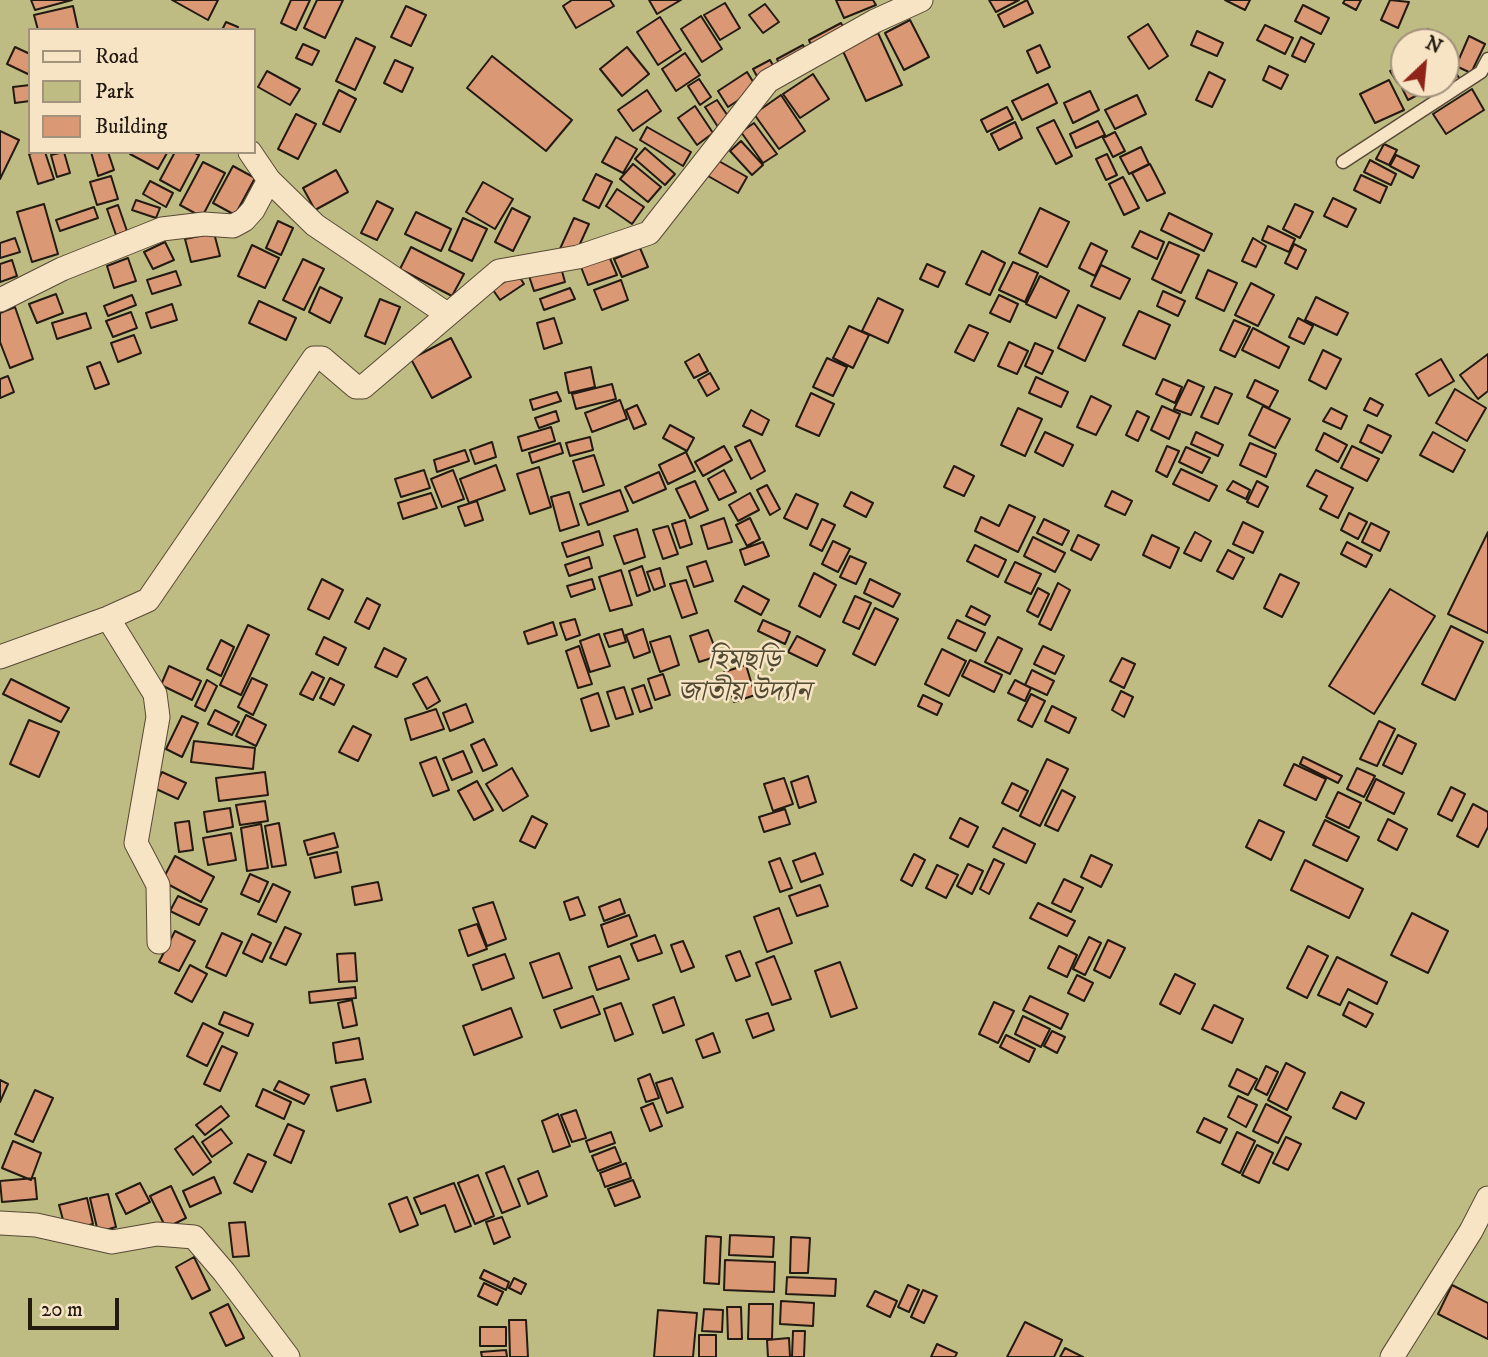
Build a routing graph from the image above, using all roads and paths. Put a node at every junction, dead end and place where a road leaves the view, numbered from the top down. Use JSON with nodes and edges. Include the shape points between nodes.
{"nodes":[{"id":1,"x":920,"y":0,"type":"edge"},
{"id":2,"x":889,"y":6,"type":"edge"},
{"id":3,"x":1488,"y":59,"type":"edge"},
{"id":4,"x":251,"y":154,"type":"edge"},
{"id":5,"x":1343,"y":162,"type":"dead end"},
{"id":6,"x":269,"y":180,"type":"junction"},
{"id":7,"x":0,"y":300,"type":"edge"},
{"id":8,"x":447,"y":314,"type":"junction"},
{"id":9,"x":108,"y":618,"type":"junction"},
{"id":10,"x":0,"y":657,"type":"edge"},
{"id":11,"x":159,"y":942,"type":"dead end"},
{"id":12,"x":1488,"y":1198,"type":"edge"},
{"id":13,"x":0,"y":1223,"type":"edge"},
{"id":14,"x":288,"y":1357,"type":"edge"},
{"id":15,"x":1392,"y":1357,"type":"edge"}],
"edges":[{"from":1,"to":2,"type":"street"},
{"from":2,"to":8,"type":"street","via":[[768,81],[649,233],[578,257],[499,271]]},
{"from":3,"to":5,"type":"lane","via":[[1481,72]]},
{"from":4,"to":6,"type":"street"},
{"from":6,"to":7,"type":"street","via":[[253,210],[233,226],[162,229],[62,269]]},
{"from":6,"to":8,"type":"street","via":[[315,225]]},
{"from":8,"to":9,"type":"street","via":[[363,387],[356,387],[322,358],[314,358],[148,600]]},
{"from":9,"to":10,"type":"street"},
{"from":9,"to":11,"type":"street","via":[[155,694],[158,717],[136,843],[158,885]]},
{"from":12,"to":15,"type":"street"},
{"from":13,"to":14,"type":"street","via":[[36,1225],[112,1242],[157,1234],[194,1237]]}]}
